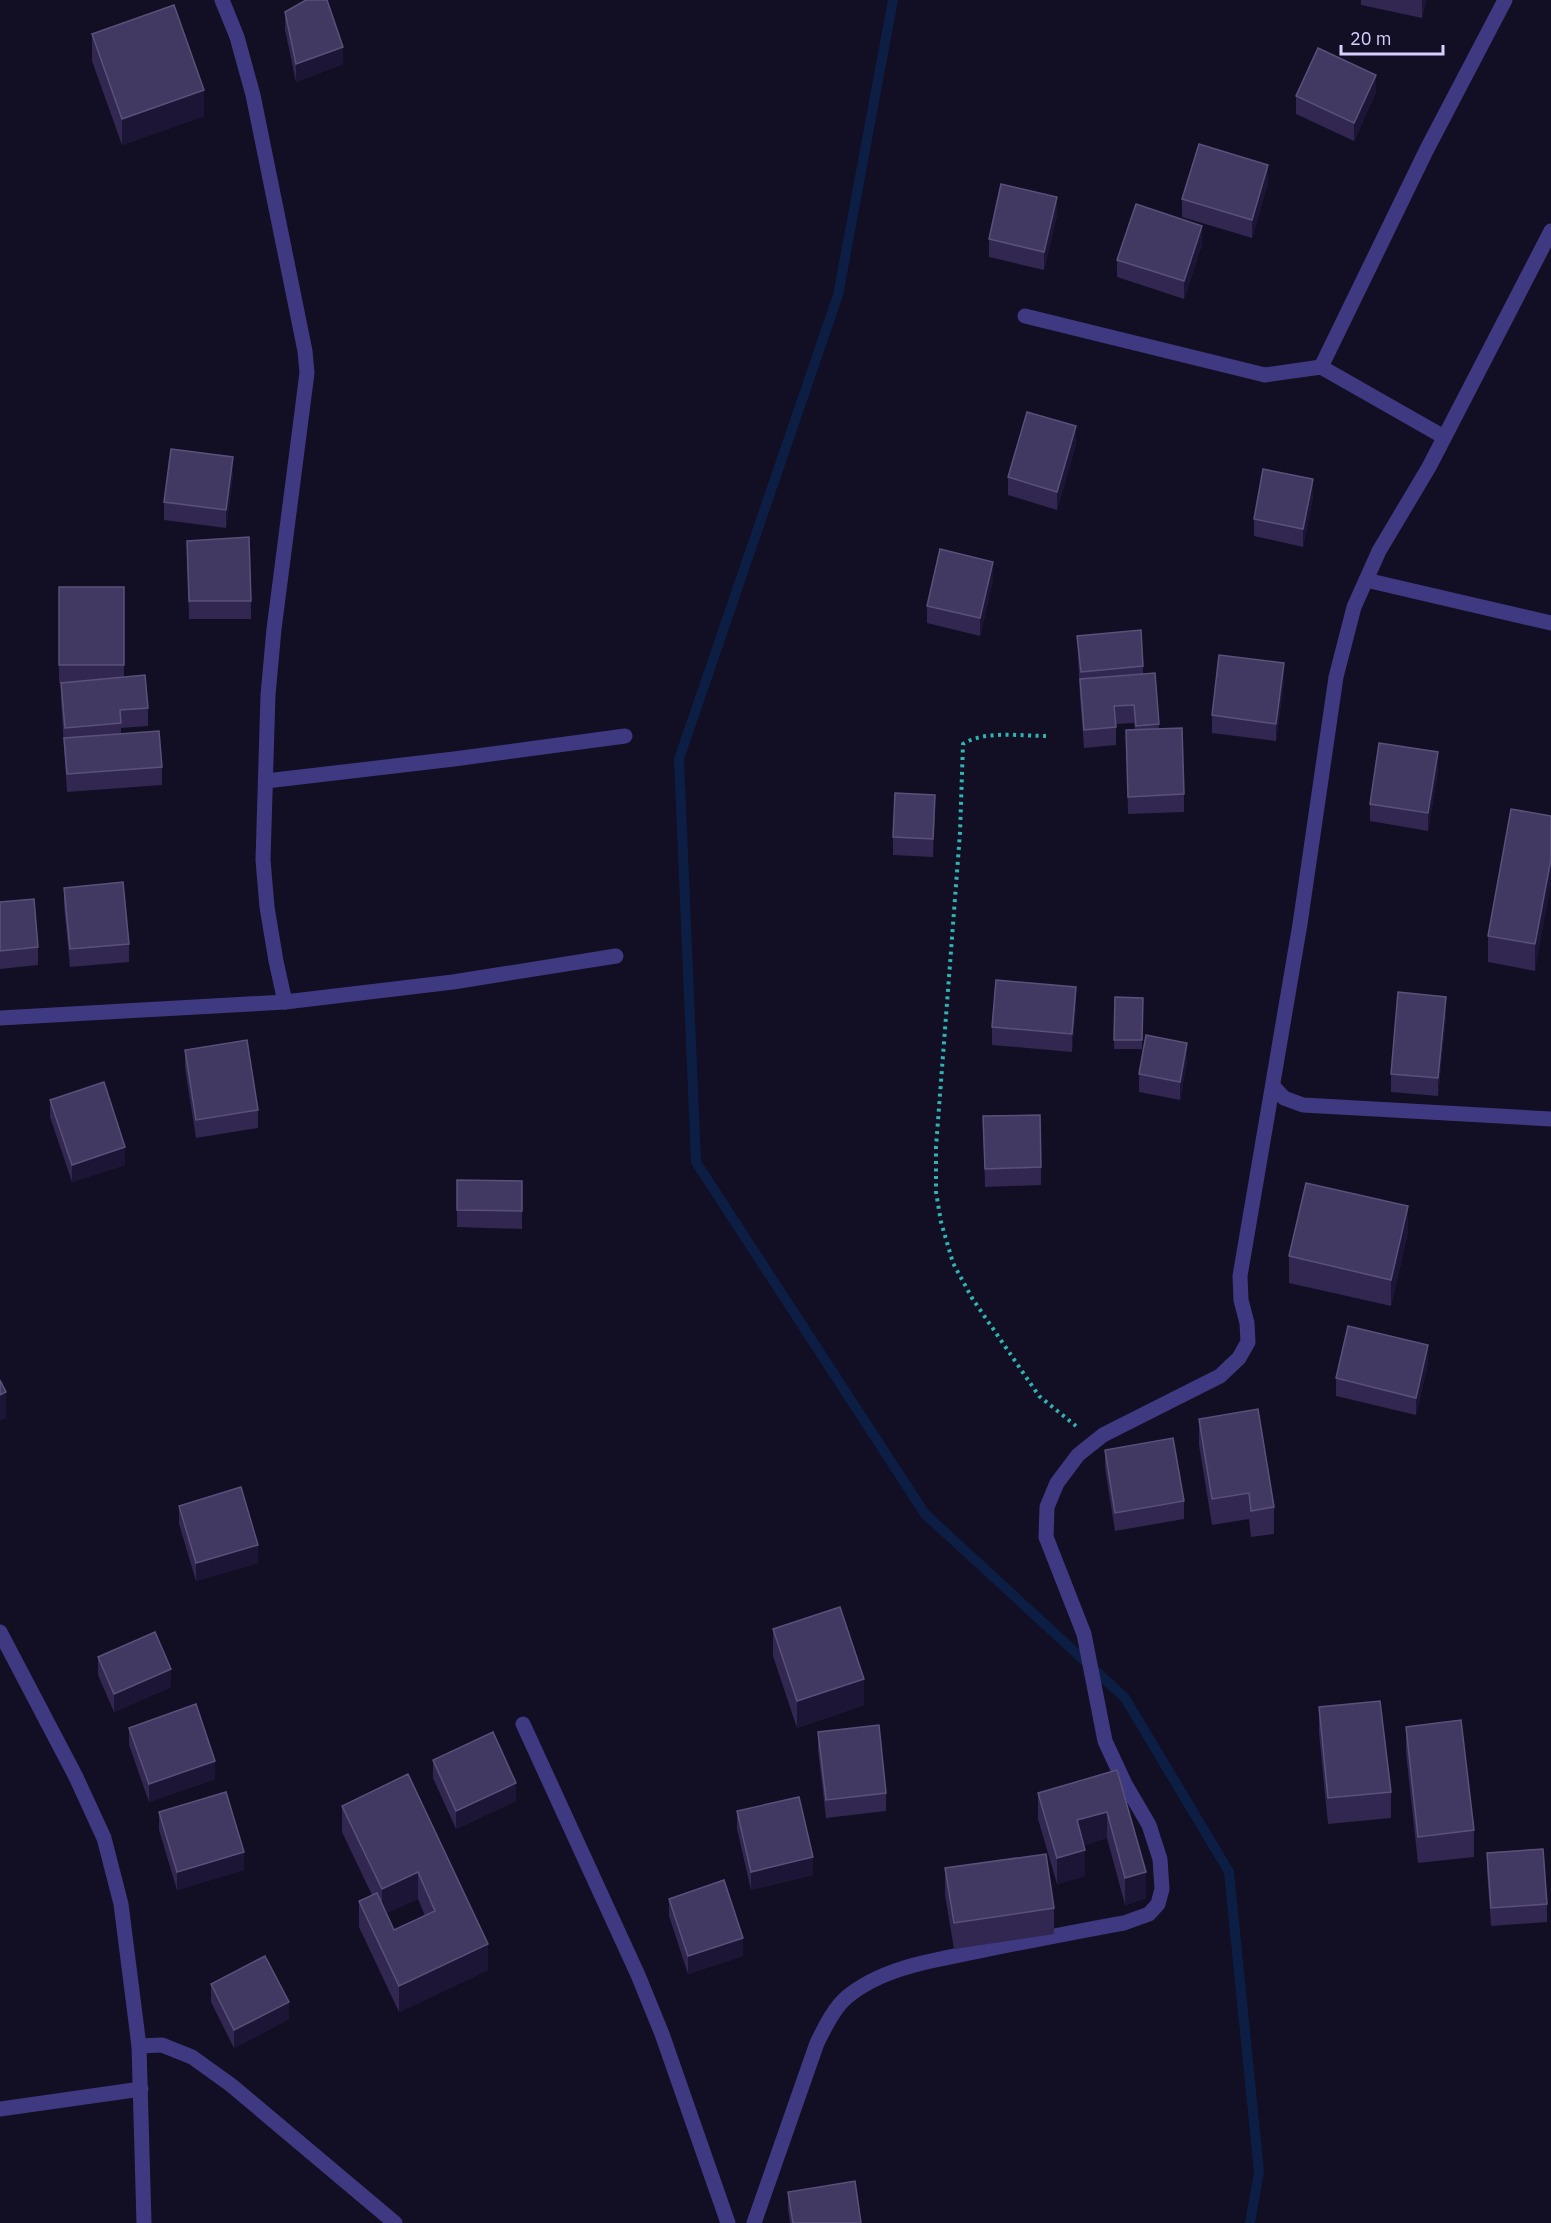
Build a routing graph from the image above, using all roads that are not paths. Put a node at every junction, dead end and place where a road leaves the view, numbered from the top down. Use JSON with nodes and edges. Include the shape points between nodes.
{"nodes":[{"id":1,"x":222,"y":0,"type":"edge"},
{"id":2,"x":1505,"y":0,"type":"edge"},
{"id":3,"x":1551,"y":231,"type":"edge"},
{"id":4,"x":1026,"y":316,"type":"dead end"},
{"id":5,"x":1321,"y":367,"type":"junction"},
{"id":6,"x":1444,"y":437,"type":"junction"},
{"id":7,"x":1366,"y":580,"type":"junction"},
{"id":8,"x":1551,"y":623,"type":"edge"},
{"id":9,"x":625,"y":736,"type":"dead end"},
{"id":10,"x":266,"y":781,"type":"junction"},
{"id":11,"x":616,"y":956,"type":"dead end"},
{"id":12,"x":285,"y":1002,"type":"junction"},
{"id":13,"x":0,"y":1018,"type":"edge"},
{"id":14,"x":1274,"y":1087,"type":"junction"},
{"id":15,"x":1551,"y":1119,"type":"edge"},
{"id":16,"x":0,"y":1632,"type":"edge"},
{"id":17,"x":523,"y":1724,"type":"dead end"},
{"id":18,"x":139,"y":2046,"type":"junction"},
{"id":19,"x":141,"y":2089,"type":"junction"},
{"id":20,"x":0,"y":2109,"type":"edge"},
{"id":21,"x":144,"y":2223,"type":"edge"},
{"id":22,"x":395,"y":2223,"type":"edge"},
{"id":23,"x":728,"y":2223,"type":"edge"},
{"id":24,"x":754,"y":2223,"type":"edge"}],
"edges":[{"from":1,"to":10,"type":"street","via":[[253,95],[307,373],[274,629]]},
{"from":2,"to":5,"type":"street"},
{"from":3,"to":6,"type":"street"},
{"from":4,"to":5,"type":"street","via":[[1265,375]]},
{"from":5,"to":6,"type":"street"},
{"from":6,"to":7,"type":"street"},
{"from":7,"to":8,"type":"street"},
{"from":7,"to":14,"type":"street","via":[[1353,607],[1336,677]]},
{"from":9,"to":10,"type":"street"},
{"from":10,"to":12,"type":"street","via":[[263,860],[267,908]]},
{"from":11,"to":12,"type":"street","via":[[453,982]]},
{"from":12,"to":13,"type":"street"},
{"from":14,"to":15,"type":"street","via":[[1284,1098],[1303,1105]]},
{"from":14,"to":24,"type":"street","via":[[1240,1276],[1248,1342],[1239,1358],[1220,1376],[1103,1435],[1078,1455],[1047,1507],[1046,1537],[1084,1634],[1105,1741],[1156,1845],[1162,1889],[1158,1904],[1149,1914],[1124,1923],[901,1970],[866,1984],[846,1998],[817,2043]]},
{"from":16,"to":18,"type":"street","via":[[104,1838],[121,1904]]},
{"from":17,"to":23,"type":"street","via":[[638,1975]]},
{"from":18,"to":19,"type":"street"},
{"from":18,"to":22,"type":"street","via":[[162,2045],[192,2057],[231,2085]]},
{"from":19,"to":20,"type":"street"},
{"from":19,"to":21,"type":"street"}]}
